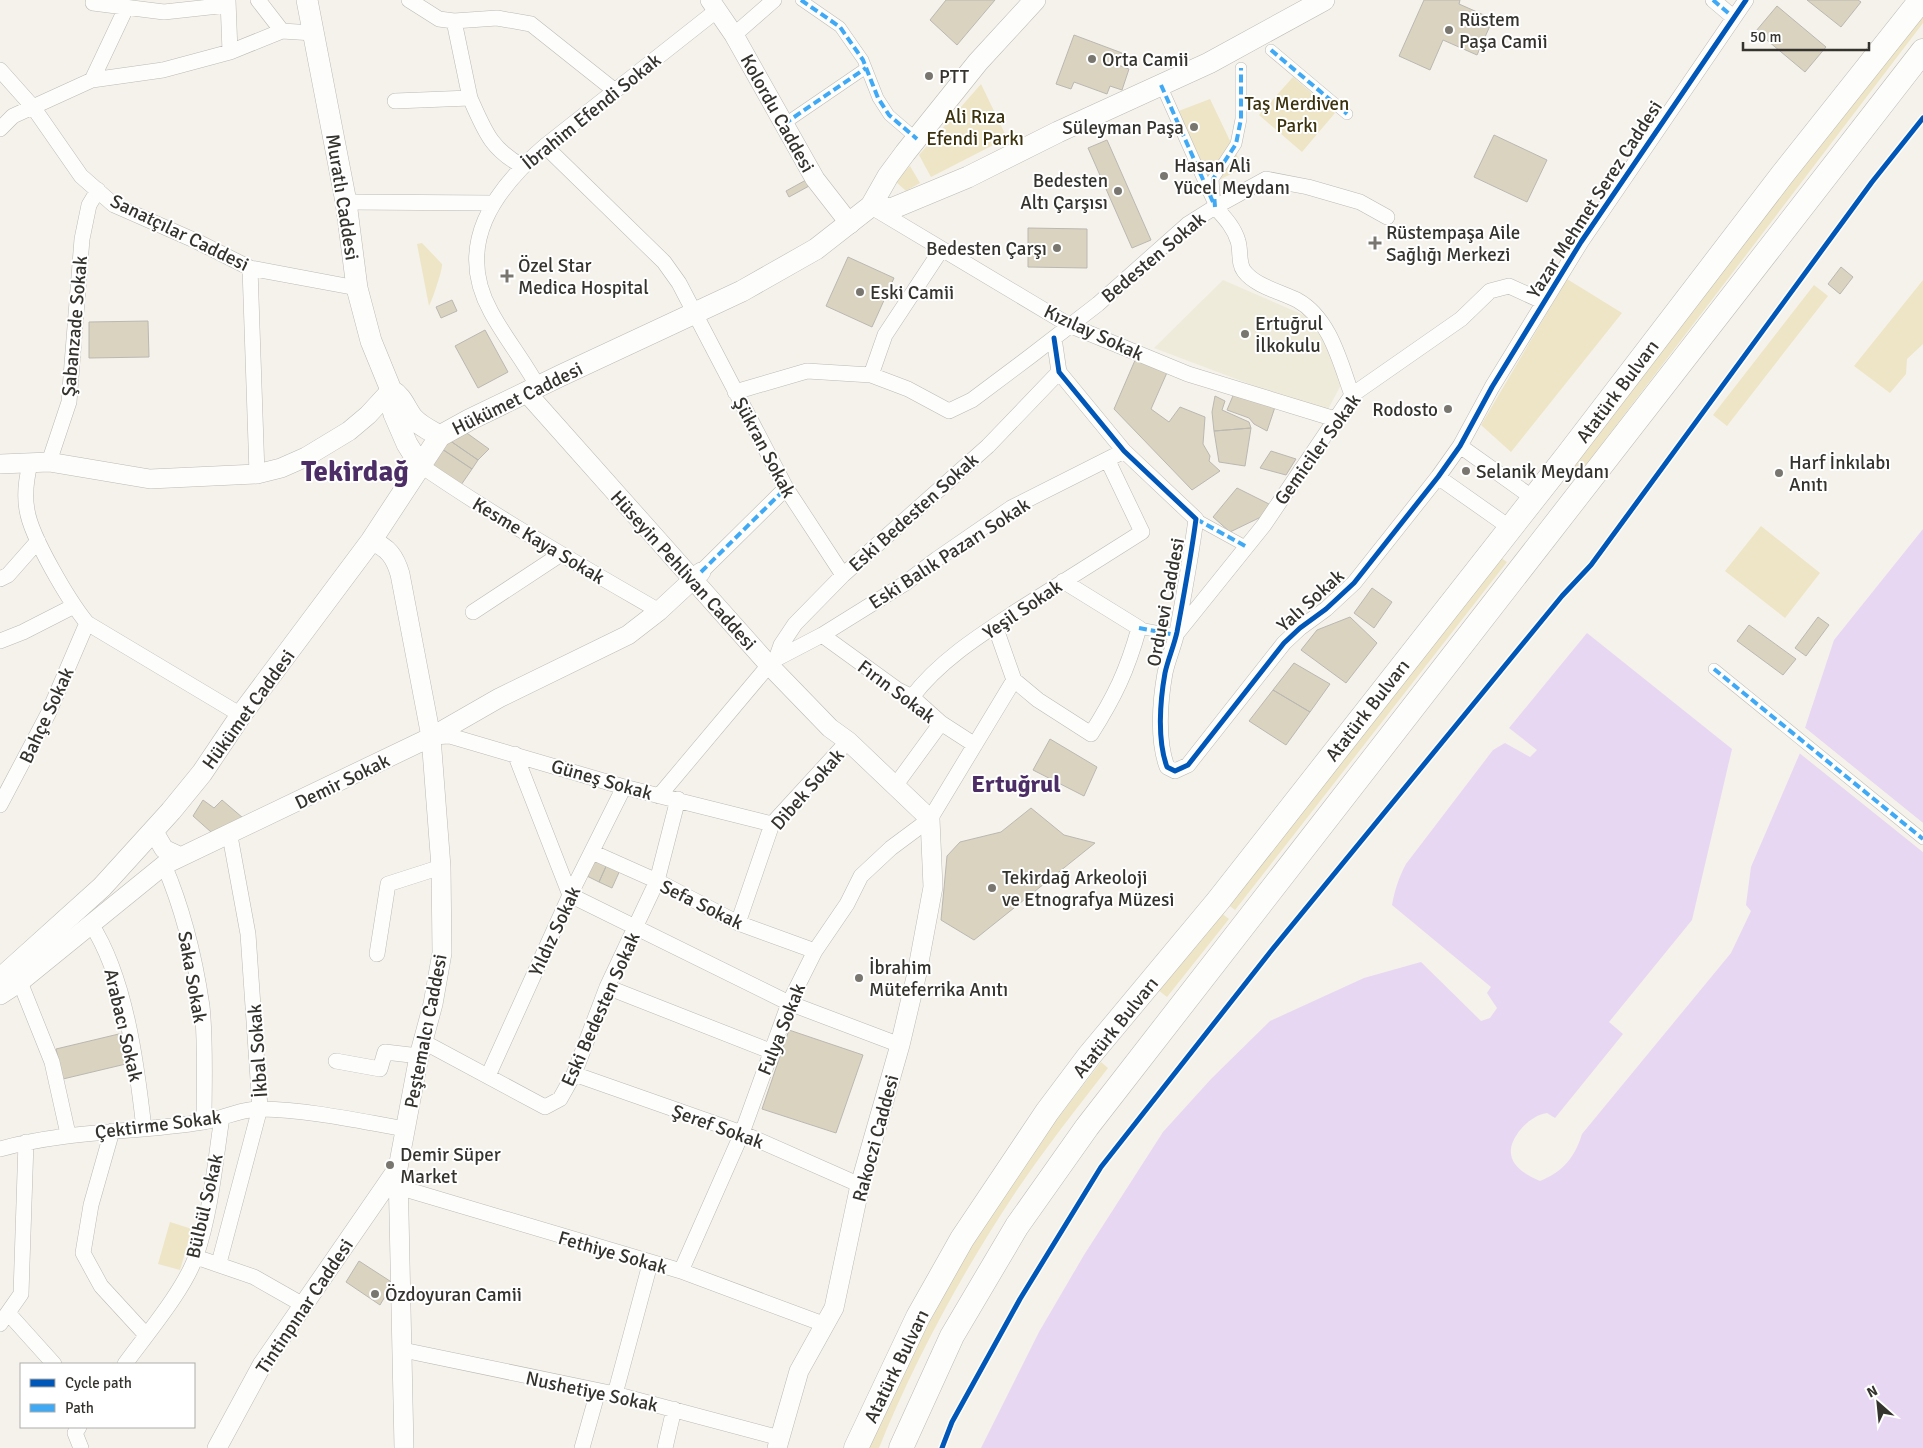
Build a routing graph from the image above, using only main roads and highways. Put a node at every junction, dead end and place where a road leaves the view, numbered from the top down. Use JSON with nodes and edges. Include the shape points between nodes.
{"nodes":[{"id":1,"x":307,"y":0,"type":"edge"},
{"id":2,"x":1035,"y":0,"type":"edge"},
{"id":3,"x":1324,"y":0,"type":"edge"},
{"id":4,"x":1921,"y":0,"type":"edge"},
{"id":5,"x":1923,"y":51,"type":"edge"},
{"id":6,"x":871,"y":206,"type":"junction"},
{"id":7,"x":391,"y":390,"type":"junction"},
{"id":8,"x":440,"y":436,"type":"junction"},
{"id":9,"x":420,"y":465,"type":"junction"},
{"id":10,"x":1533,"y":498,"type":"junction"},
{"id":11,"x":1560,"y":520,"type":"junction"},
{"id":12,"x":1509,"y":527,"type":"junction"},
{"id":13,"x":1538,"y":548,"type":"junction"},
{"id":14,"x":10,"y":980,"type":"edge"},
{"id":15,"x":856,"y":1448,"type":"edge"},
{"id":16,"x":901,"y":1448,"type":"edge"}],
"edges":[{"from":1,"to":7,"type":"main road","name":"Muratlı Caddesi","via":[[346,202],[357,288],[371,342]]},
{"from":2,"to":6,"type":"main road","name":"Hükümet Caddesi","via":[[978,62],[888,176]]},
{"from":3,"to":6,"type":"main road","via":[[1257,38],[1161,85],[909,203],[891,209]]},
{"from":4,"to":10,"type":"main road","name":"Atatürk Bulvarı"},
{"from":5,"to":11,"type":"main road","name":"Atatürk Bulvarı"},
{"from":6,"to":8,"type":"main road","name":"Hükümet Caddesi","via":[[803,257],[742,291]]},
{"from":7,"to":8,"type":"main road","name":"Muratlı Caddesi","via":[[402,398],[422,426]]},
{"from":7,"to":9,"type":"main road","name":"Muratlı Caddesi","via":[[391,403],[400,429]]},
{"from":8,"to":9,"type":"main road","name":"Hükümet Caddesi"},
{"from":9,"to":14,"type":"main road","name":"Hükümet Caddesi","via":[[371,541],[202,773],[154,832]]},
{"from":10,"to":11,"type":"main road"},
{"from":10,"to":12,"type":"main road","name":"Atatürk Bulvarı"},
{"from":11,"to":13,"type":"main road","name":"Atatürk Bulvarı"},
{"from":12,"to":13,"type":"main road"},
{"from":12,"to":15,"type":"main road","name":"Atatürk Bulvarı","via":[[1218,901],[1089,1056],[1047,1112],[962,1239],[914,1325]]},
{"from":13,"to":16,"type":"main road","name":"Atatürk Bulvarı","via":[[1157,1036],[1039,1193],[952,1336]]}]}
